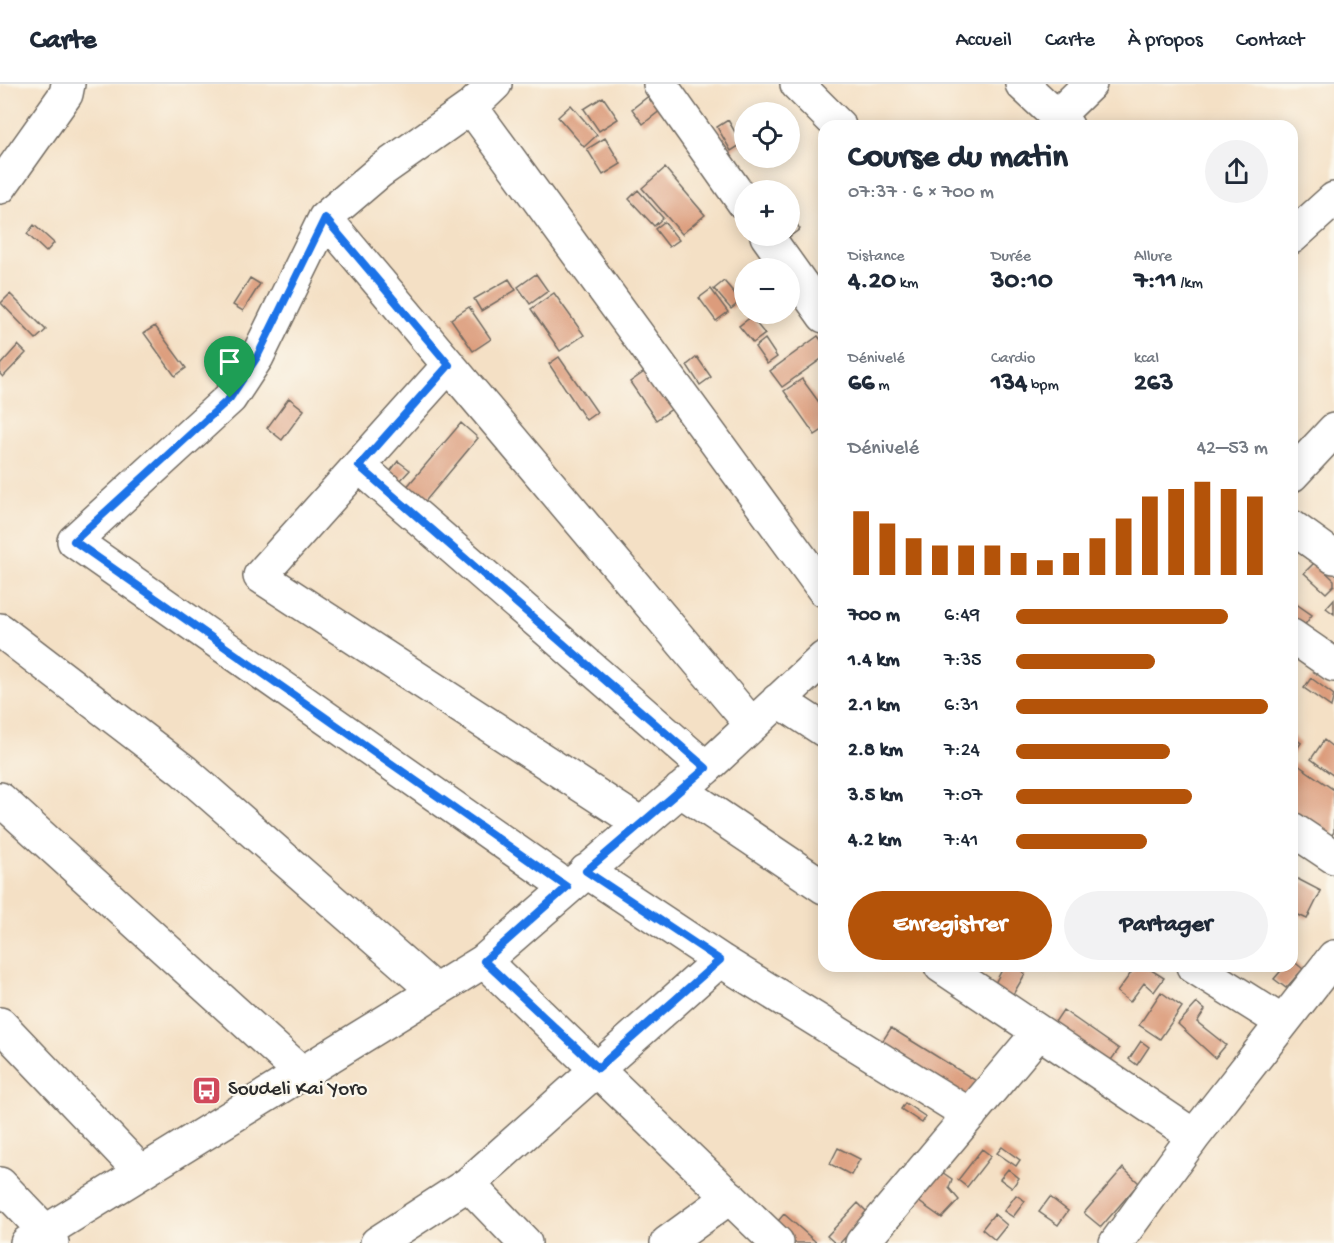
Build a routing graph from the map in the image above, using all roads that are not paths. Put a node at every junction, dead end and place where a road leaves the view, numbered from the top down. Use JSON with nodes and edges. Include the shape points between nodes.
{"nodes":[{"id":1,"x":68,"y":84,"type":"edge"},
{"id":2,"x":495,"y":84,"type":"edge"},
{"id":3,"x":660,"y":84,"type":"edge"},
{"id":4,"x":797,"y":84,"type":"edge"},
{"id":5,"x":1022,"y":84,"type":"edge"},
{"id":6,"x":1090,"y":84,"type":"edge"},
{"id":7,"x":471,"y":108,"type":"junction"},
{"id":8,"x":833,"y":120,"type":"edge"},
{"id":9,"x":1061,"y":120,"type":"edge"},
{"id":10,"x":1063,"y":120,"type":"edge"},
{"id":11,"x":0,"y":187,"type":"edge"},
{"id":12,"x":734,"y":189,"type":"edge"},
{"id":13,"x":1334,"y":199,"type":"edge"},
{"id":14,"x":325,"y":218,"type":"junction"},
{"id":15,"x":1298,"y":232,"type":"edge"},
{"id":16,"x":774,"y":246,"type":"edge"},
{"id":17,"x":818,"y":308,"type":"edge"},
{"id":18,"x":449,"y":365,"type":"junction"},
{"id":19,"x":1334,"y":430,"type":"edge"},
{"id":20,"x":359,"y":466,"type":"junction"},
{"id":21,"x":1298,"y":469,"type":"edge"},
{"id":22,"x":1298,"y":531,"type":"edge"},
{"id":23,"x":1334,"y":557,"type":"edge"},
{"id":24,"x":818,"y":582,"type":"edge"},
{"id":25,"x":0,"y":630,"type":"edge"},
{"id":26,"x":1298,"y":640,"type":"edge"},
{"id":27,"x":818,"y":663,"type":"edge"},
{"id":28,"x":1334,"y":665,"type":"edge"},
{"id":29,"x":778,"y":700,"type":"junction"},
{"id":30,"x":752,"y":725,"type":"junction"},
{"id":31,"x":818,"y":726,"type":"edge"},
{"id":32,"x":706,"y":768,"type":"junction"},
{"id":33,"x":681,"y":790,"type":"junction"},
{"id":34,"x":0,"y":799,"type":"edge"},
{"id":35,"x":640,"y":824,"type":"junction"},
{"id":36,"x":1298,"y":833,"type":"edge"},
{"id":37,"x":1334,"y":857,"type":"edge"},
{"id":38,"x":577,"y":879,"type":"junction"},
{"id":39,"x":818,"y":883,"type":"edge"},
{"id":40,"x":1334,"y":957,"type":"edge"},
{"id":41,"x":720,"y":960,"type":"junction"},
{"id":42,"x":484,"y":961,"type":"junction"},
{"id":43,"x":950,"y":972,"type":"edge"},
{"id":44,"x":1203,"y":972,"type":"edge"},
{"id":45,"x":435,"y":991,"type":"junction"},
{"id":46,"x":1282,"y":1022,"type":"junction"},
{"id":47,"x":0,"y":1024,"type":"edge"},
{"id":48,"x":1039,"y":1032,"type":"junction"},
{"id":49,"x":598,"y":1068,"type":"junction"},
{"id":50,"x":302,"y":1073,"type":"junction"},
{"id":51,"x":970,"y":1115,"type":"junction"},
{"id":52,"x":1194,"y":1136,"type":"junction"},
{"id":53,"x":141,"y":1172,"type":"junction"},
{"id":54,"x":0,"y":1184,"type":"edge"},
{"id":55,"x":468,"y":1184,"type":"junction"},
{"id":56,"x":730,"y":1197,"type":"junction"},
{"id":57,"x":42,"y":1239,"type":"edge"},
{"id":58,"x":376,"y":1243,"type":"edge"},
{"id":59,"x":525,"y":1243,"type":"edge"},
{"id":60,"x":667,"y":1243,"type":"edge"},
{"id":61,"x":777,"y":1243,"type":"edge"},
{"id":62,"x":862,"y":1243,"type":"edge"},
{"id":63,"x":1116,"y":1243,"type":"edge"}],
"edges":[{"from":1,"to":11,"type":"street","via":[[66,94]]},
{"from":2,"to":7,"type":"street"},
{"from":3,"to":12,"type":"street"},
{"from":4,"to":8,"type":"street"},
{"from":5,"to":9,"type":"street"},
{"from":6,"to":10,"type":"street"},
{"from":7,"to":14,"type":"street","via":[[379,172]]},
{"from":7,"to":24,"type":"street"},
{"from":13,"to":15,"type":"street"},
{"from":14,"to":18,"type":"street"},
{"from":14,"to":38,"type":"street","via":[[257,357],[230,398],[74,541]]},
{"from":16,"to":17,"type":"street"},
{"from":18,"to":20,"type":"street"},
{"from":18,"to":30,"type":"street"},
{"from":19,"to":21,"type":"street"},
{"from":20,"to":32,"type":"street"},
{"from":20,"to":35,"type":"street","via":[[260,576]]},
{"from":22,"to":23,"type":"street"},
{"from":25,"to":45,"type":"street","via":[[184,771]]},
{"from":26,"to":28,"type":"street"},
{"from":27,"to":29,"type":"street"},
{"from":29,"to":30,"type":"street"},
{"from":29,"to":31,"type":"street"},
{"from":30,"to":32,"type":"street"},
{"from":32,"to":33,"type":"street"},
{"from":33,"to":35,"type":"street"},
{"from":33,"to":39,"type":"street"},
{"from":34,"to":50,"type":"street"},
{"from":35,"to":38,"type":"street"},
{"from":36,"to":37,"type":"street"},
{"from":38,"to":41,"type":"street"},
{"from":38,"to":42,"type":"street"},
{"from":40,"to":46,"type":"street"},
{"from":41,"to":49,"type":"street"},
{"from":41,"to":51,"type":"street"},
{"from":42,"to":45,"type":"street"},
{"from":42,"to":49,"type":"street"},
{"from":43,"to":48,"type":"street"},
{"from":44,"to":46,"type":"street"},
{"from":45,"to":50,"type":"street"},
{"from":46,"to":52,"type":"street"},
{"from":47,"to":53,"type":"street"},
{"from":48,"to":51,"type":"street"},
{"from":48,"to":52,"type":"street"},
{"from":49,"to":55,"type":"street"},
{"from":49,"to":56,"type":"street"},
{"from":50,"to":53,"type":"street"},
{"from":51,"to":62,"type":"street"},
{"from":52,"to":63,"type":"street"},
{"from":53,"to":57,"type":"street"},
{"from":54,"to":57,"type":"street"},
{"from":55,"to":58,"type":"street"},
{"from":55,"to":59,"type":"street"},
{"from":56,"to":60,"type":"street"},
{"from":56,"to":61,"type":"street"}]}
